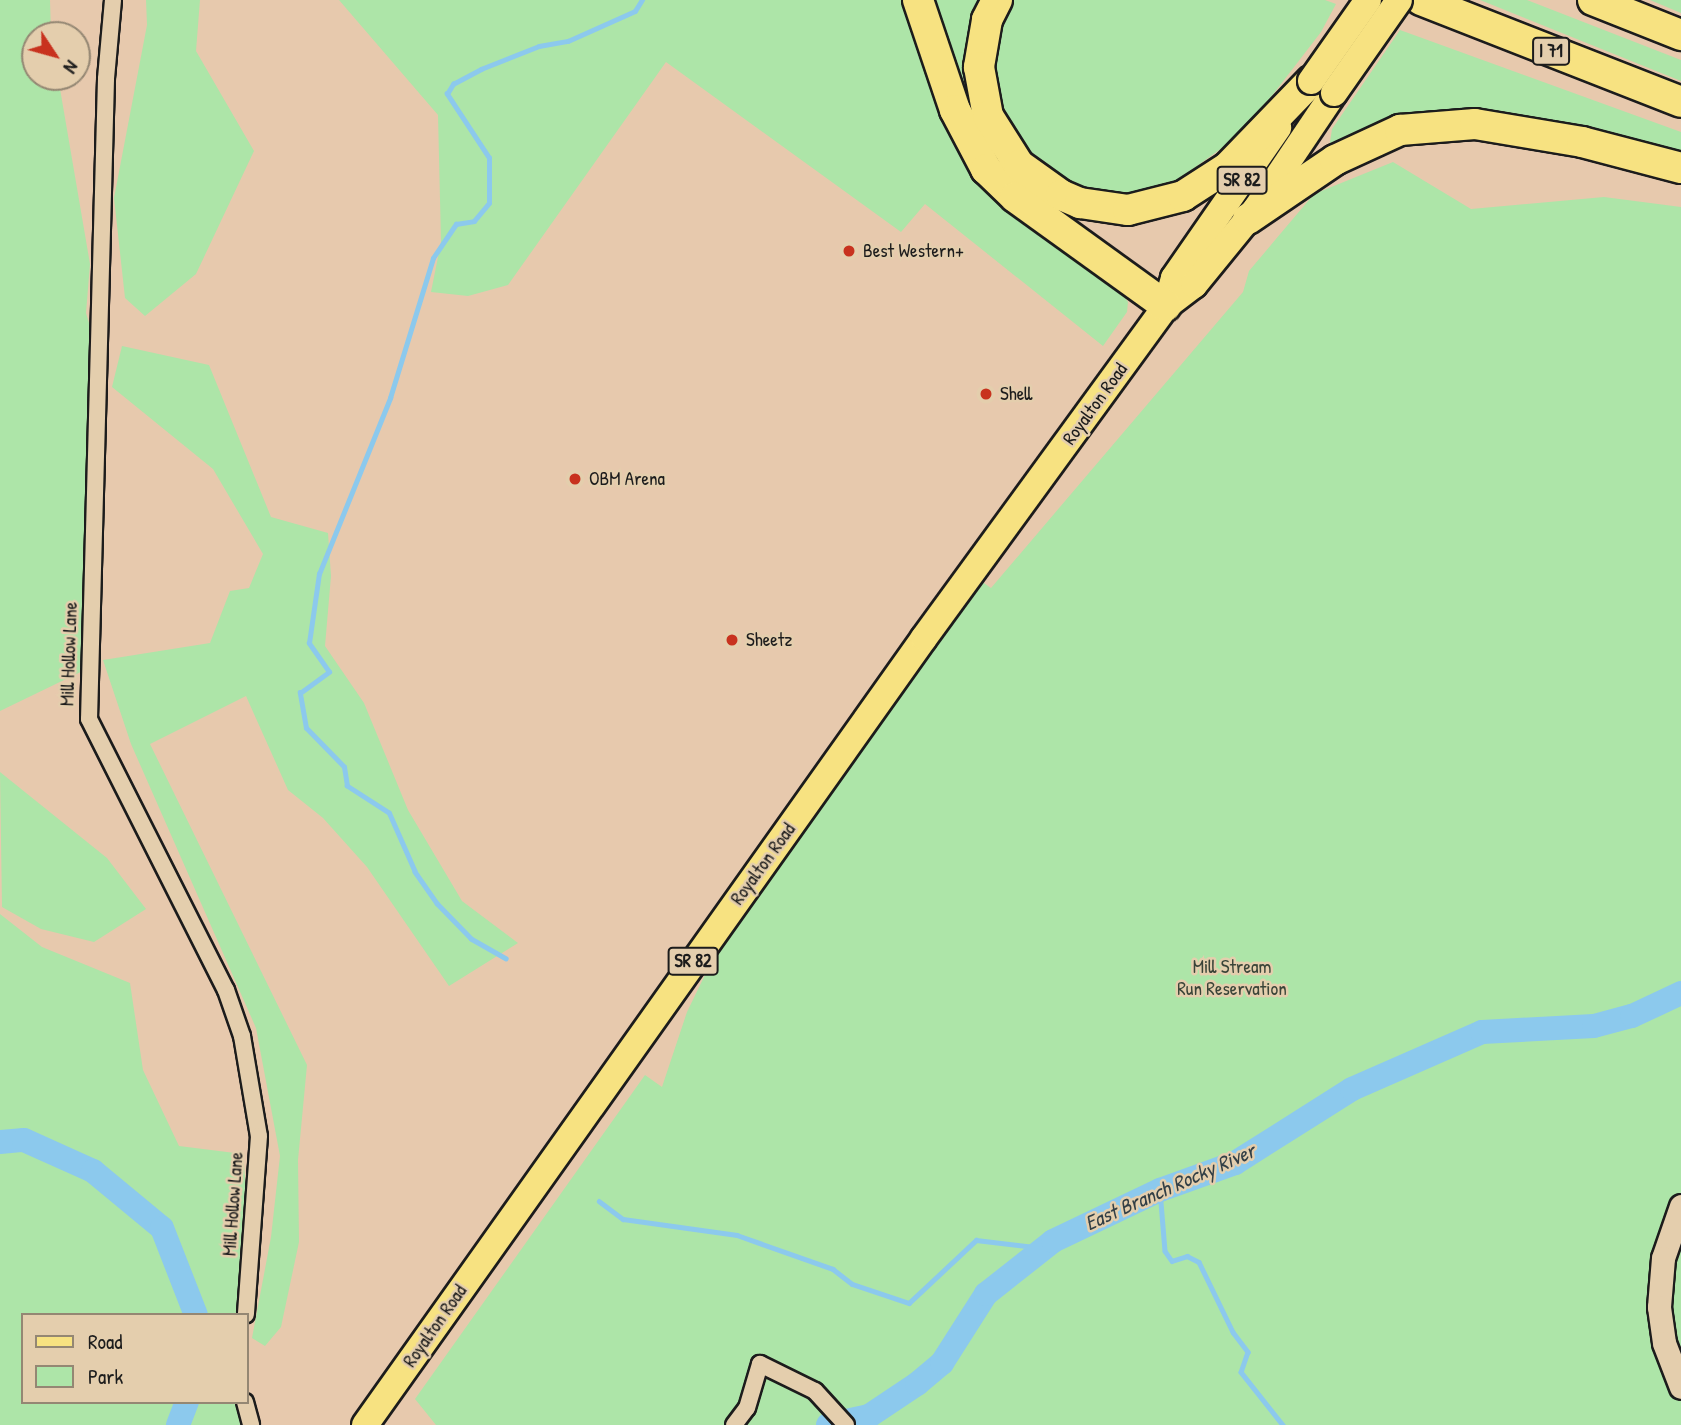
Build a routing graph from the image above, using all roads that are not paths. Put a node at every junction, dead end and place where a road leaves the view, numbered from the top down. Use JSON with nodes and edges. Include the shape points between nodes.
{"nodes":[{"id":1,"x":113,"y":0,"type":"edge"},
{"id":2,"x":918,"y":0,"type":"edge"},
{"id":3,"x":997,"y":0,"type":"edge"},
{"id":4,"x":1360,"y":0,"type":"edge"},
{"id":5,"x":1368,"y":0,"type":"edge"},
{"id":6,"x":1399,"y":0,"type":"edge"},
{"id":7,"x":1421,"y":0,"type":"edge"},
{"id":8,"x":1593,"y":0,"type":"edge"},
{"id":9,"x":1604,"y":0,"type":"edge"},
{"id":10,"x":1648,"y":22,"type":"junction"},
{"id":11,"x":1681,"y":35,"type":"edge"},
{"id":12,"x":1602,"y":71,"type":"junction"},
{"id":13,"x":1322,"y":87,"type":"junction"},
{"id":14,"x":1681,"y":102,"type":"edge"},
{"id":15,"x":1681,"y":168,"type":"edge"},
{"id":16,"x":1248,"y":219,"type":"junction"},
{"id":17,"x":1166,"y":306,"type":"junction"},
{"id":18,"x":1681,"y":1206,"type":"edge"},
{"id":19,"x":246,"y":1313,"type":"edge"},
{"id":20,"x":1681,"y":1387,"type":"edge"},
{"id":21,"x":246,"y":1404,"type":"edge"},
{"id":22,"x":842,"y":1418,"type":"edge"},
{"id":23,"x":251,"y":1425,"type":"edge"},
{"id":24,"x":365,"y":1425,"type":"edge"},
{"id":25,"x":734,"y":1425,"type":"edge"}],
"edges":[{"from":1,"to":19,"type":"street","name":"Mill Hollow Lane","via":[[106,79],[89,719],[226,990],[242,1036],[259,1136]]},
{"from":2,"to":17,"type":"highway","via":[[955,110],[986,169],[1015,197]]},
{"from":3,"to":13,"type":"highway","via":[[988,20],[979,67],[988,116],[1019,165],[1060,195],[1080,203],[1128,210],[1183,196],[1236,160]]},
{"from":4,"to":12,"type":"highway","via":[[1553,69]]},
{"from":5,"to":13,"type":"main road","name":"Royalton Road","number":"SR 82","bridge":true},
{"from":6,"to":13,"type":"main road","name":"Royalton Road","number":"SR 82","bridge":true},
{"from":7,"to":12,"type":"highway","number":"I 71"},
{"from":8,"to":10,"type":"highway"},
{"from":9,"to":10,"type":"highway"},
{"from":10,"to":11,"type":"highway"},
{"from":12,"to":14,"type":"highway","number":"I 71"},
{"from":13,"to":16,"type":"main road","name":"Royalton Road","number":"SR 82"},
{"from":13,"to":17,"type":"main road","name":"Royalton Road","number":"SR 82","via":[[1174,278]]},
{"from":15,"to":16,"type":"highway","via":[[1582,142],[1475,124],[1400,130],[1335,160]]},
{"from":16,"to":17,"type":"main road","name":"Royalton Road","number":"SR 82","via":[[1194,285]]},
{"from":17,"to":24,"type":"main road","name":"Royalton Road","number":"SR 82","via":[[872,709]]},
{"from":18,"to":20,"type":"street","via":[[1662,1258],[1659,1307],[1664,1343]]},
{"from":21,"to":23,"type":"street"},
{"from":22,"to":25,"type":"street","via":[[815,1391],[760,1364],[747,1408]]}]}
